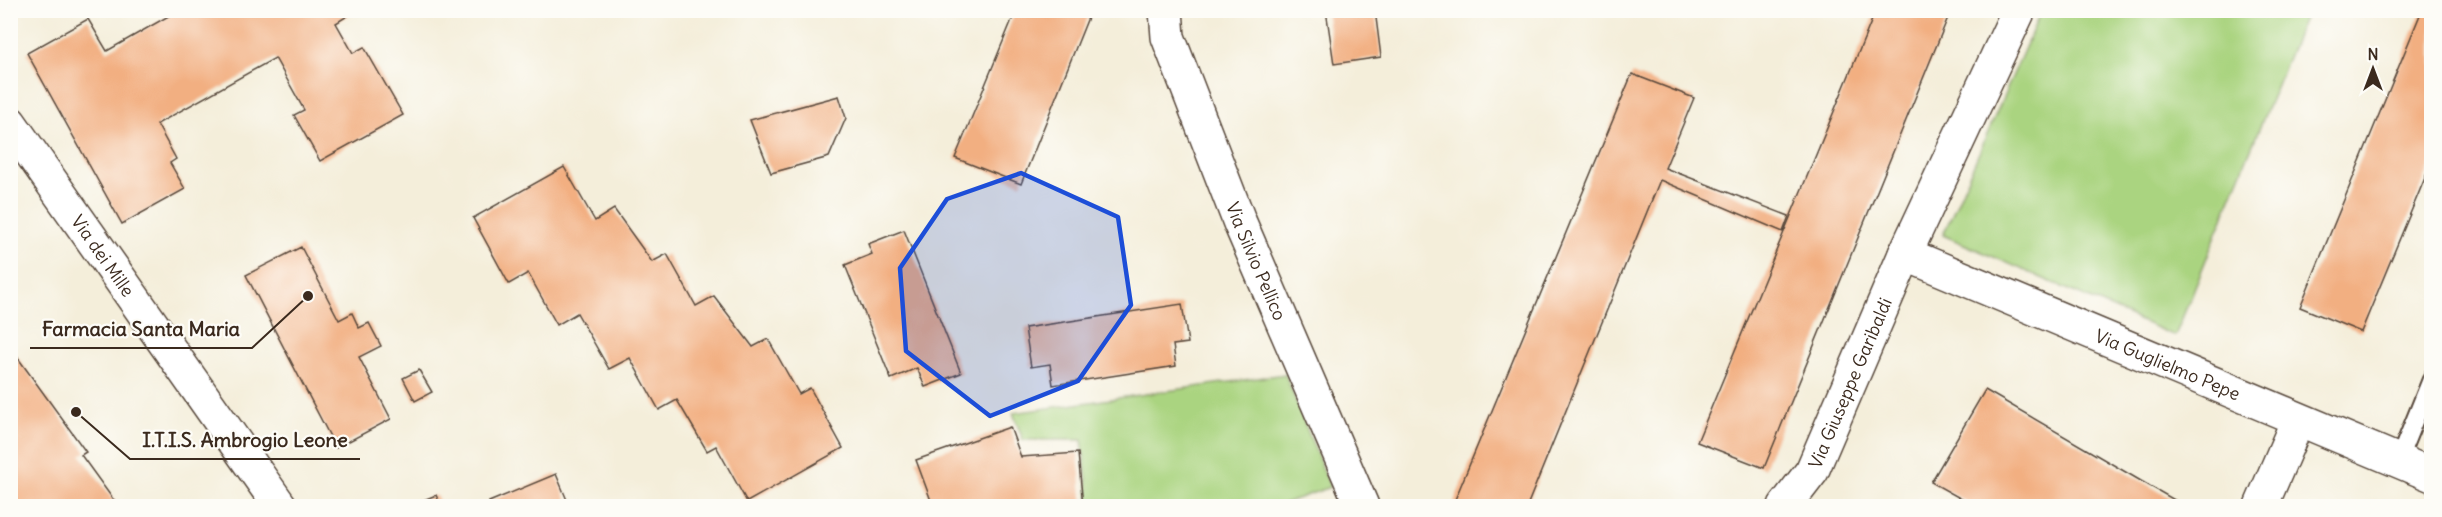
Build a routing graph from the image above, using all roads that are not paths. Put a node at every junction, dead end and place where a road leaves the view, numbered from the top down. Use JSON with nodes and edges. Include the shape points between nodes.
{"nodes":[{"id":1,"x":1166,"y":10,"type":"edge"},
{"id":2,"x":2019,"y":10,"type":"edge"},
{"id":3,"x":10,"y":123,"type":"edge"},
{"id":4,"x":1905,"y":254,"type":"junction"},
{"id":5,"x":2432,"y":377,"type":"edge"},
{"id":6,"x":2298,"y":420,"type":"junction"},
{"id":7,"x":2398,"y":461,"type":"junction"},
{"id":8,"x":2432,"y":475,"type":"edge"},
{"id":9,"x":280,"y":507,"type":"edge"},
{"id":10,"x":1362,"y":507,"type":"edge"},
{"id":11,"x":1785,"y":507,"type":"edge"},
{"id":12,"x":2261,"y":507,"type":"edge"}],
"edges":[{"from":1,"to":10,"type":"street","name":"Via Silvio Pellico","via":[[1168,37],[1240,223]]},
{"from":2,"to":4,"type":"street","name":"Via Giuseppe Garibaldi"},
{"from":3,"to":9,"type":"street","name":"Via dei Mille"},
{"from":4,"to":6,"type":"street","name":"Via Guglielmo Pepe"},
{"from":4,"to":11,"type":"street","name":"Via Giuseppe Garibaldi","via":[[1812,471]]},
{"from":5,"to":7,"type":"lane"},
{"from":6,"to":7,"type":"street","name":"Via Guglielmo Pepe"},
{"from":6,"to":12,"type":"street"},
{"from":7,"to":8,"type":"street","name":"Via Guglielmo Pepe"}]}
